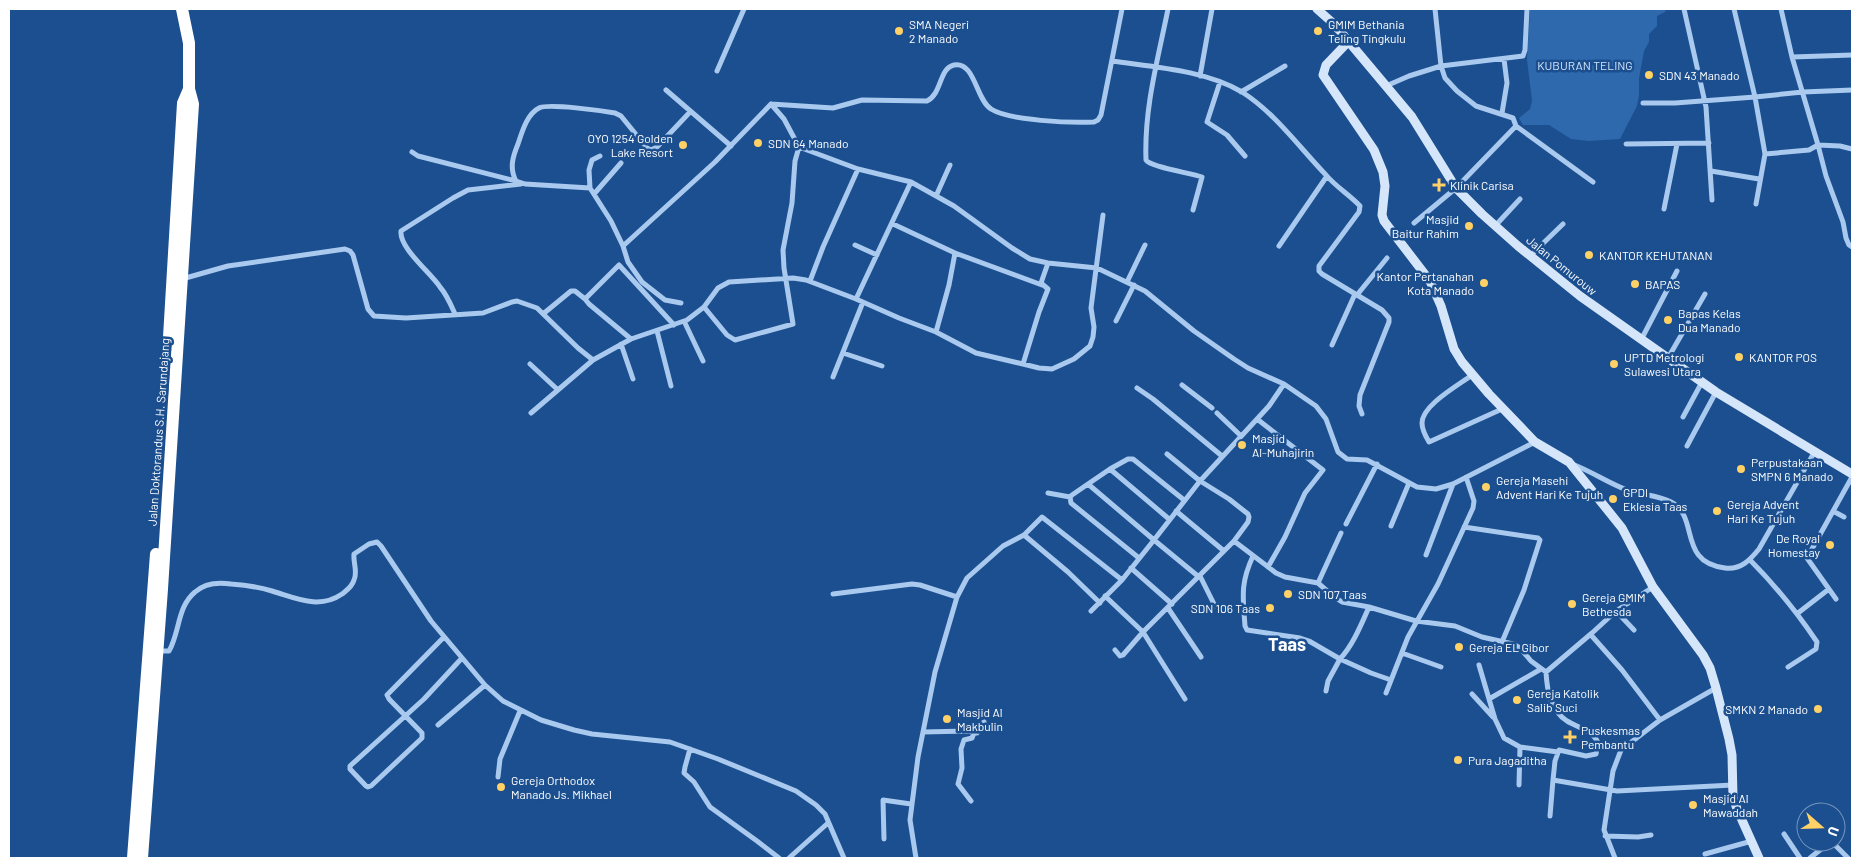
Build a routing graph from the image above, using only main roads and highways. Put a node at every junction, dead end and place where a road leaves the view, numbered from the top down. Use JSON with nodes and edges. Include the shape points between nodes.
{"nodes":[{"id":1,"x":182,"y":9,"type":"edge"},
{"id":2,"x":189,"y":89,"type":"junction"},
{"id":3,"x":133,"y":858,"type":"edge"},
{"id":4,"x":142,"y":858,"type":"edge"}],
"edges":[{"from":1,"to":2,"type":"highway","name":"Jalan Doktorandus S.H. Sarundajang","via":[[189,43]]},
{"from":2,"to":3,"type":"highway","via":[[183,103],[159,513]]},
{"from":2,"to":4,"type":"highway","name":"Jalan Doktorandus S.H. Sarundajang","via":[[193,104]]}]}
